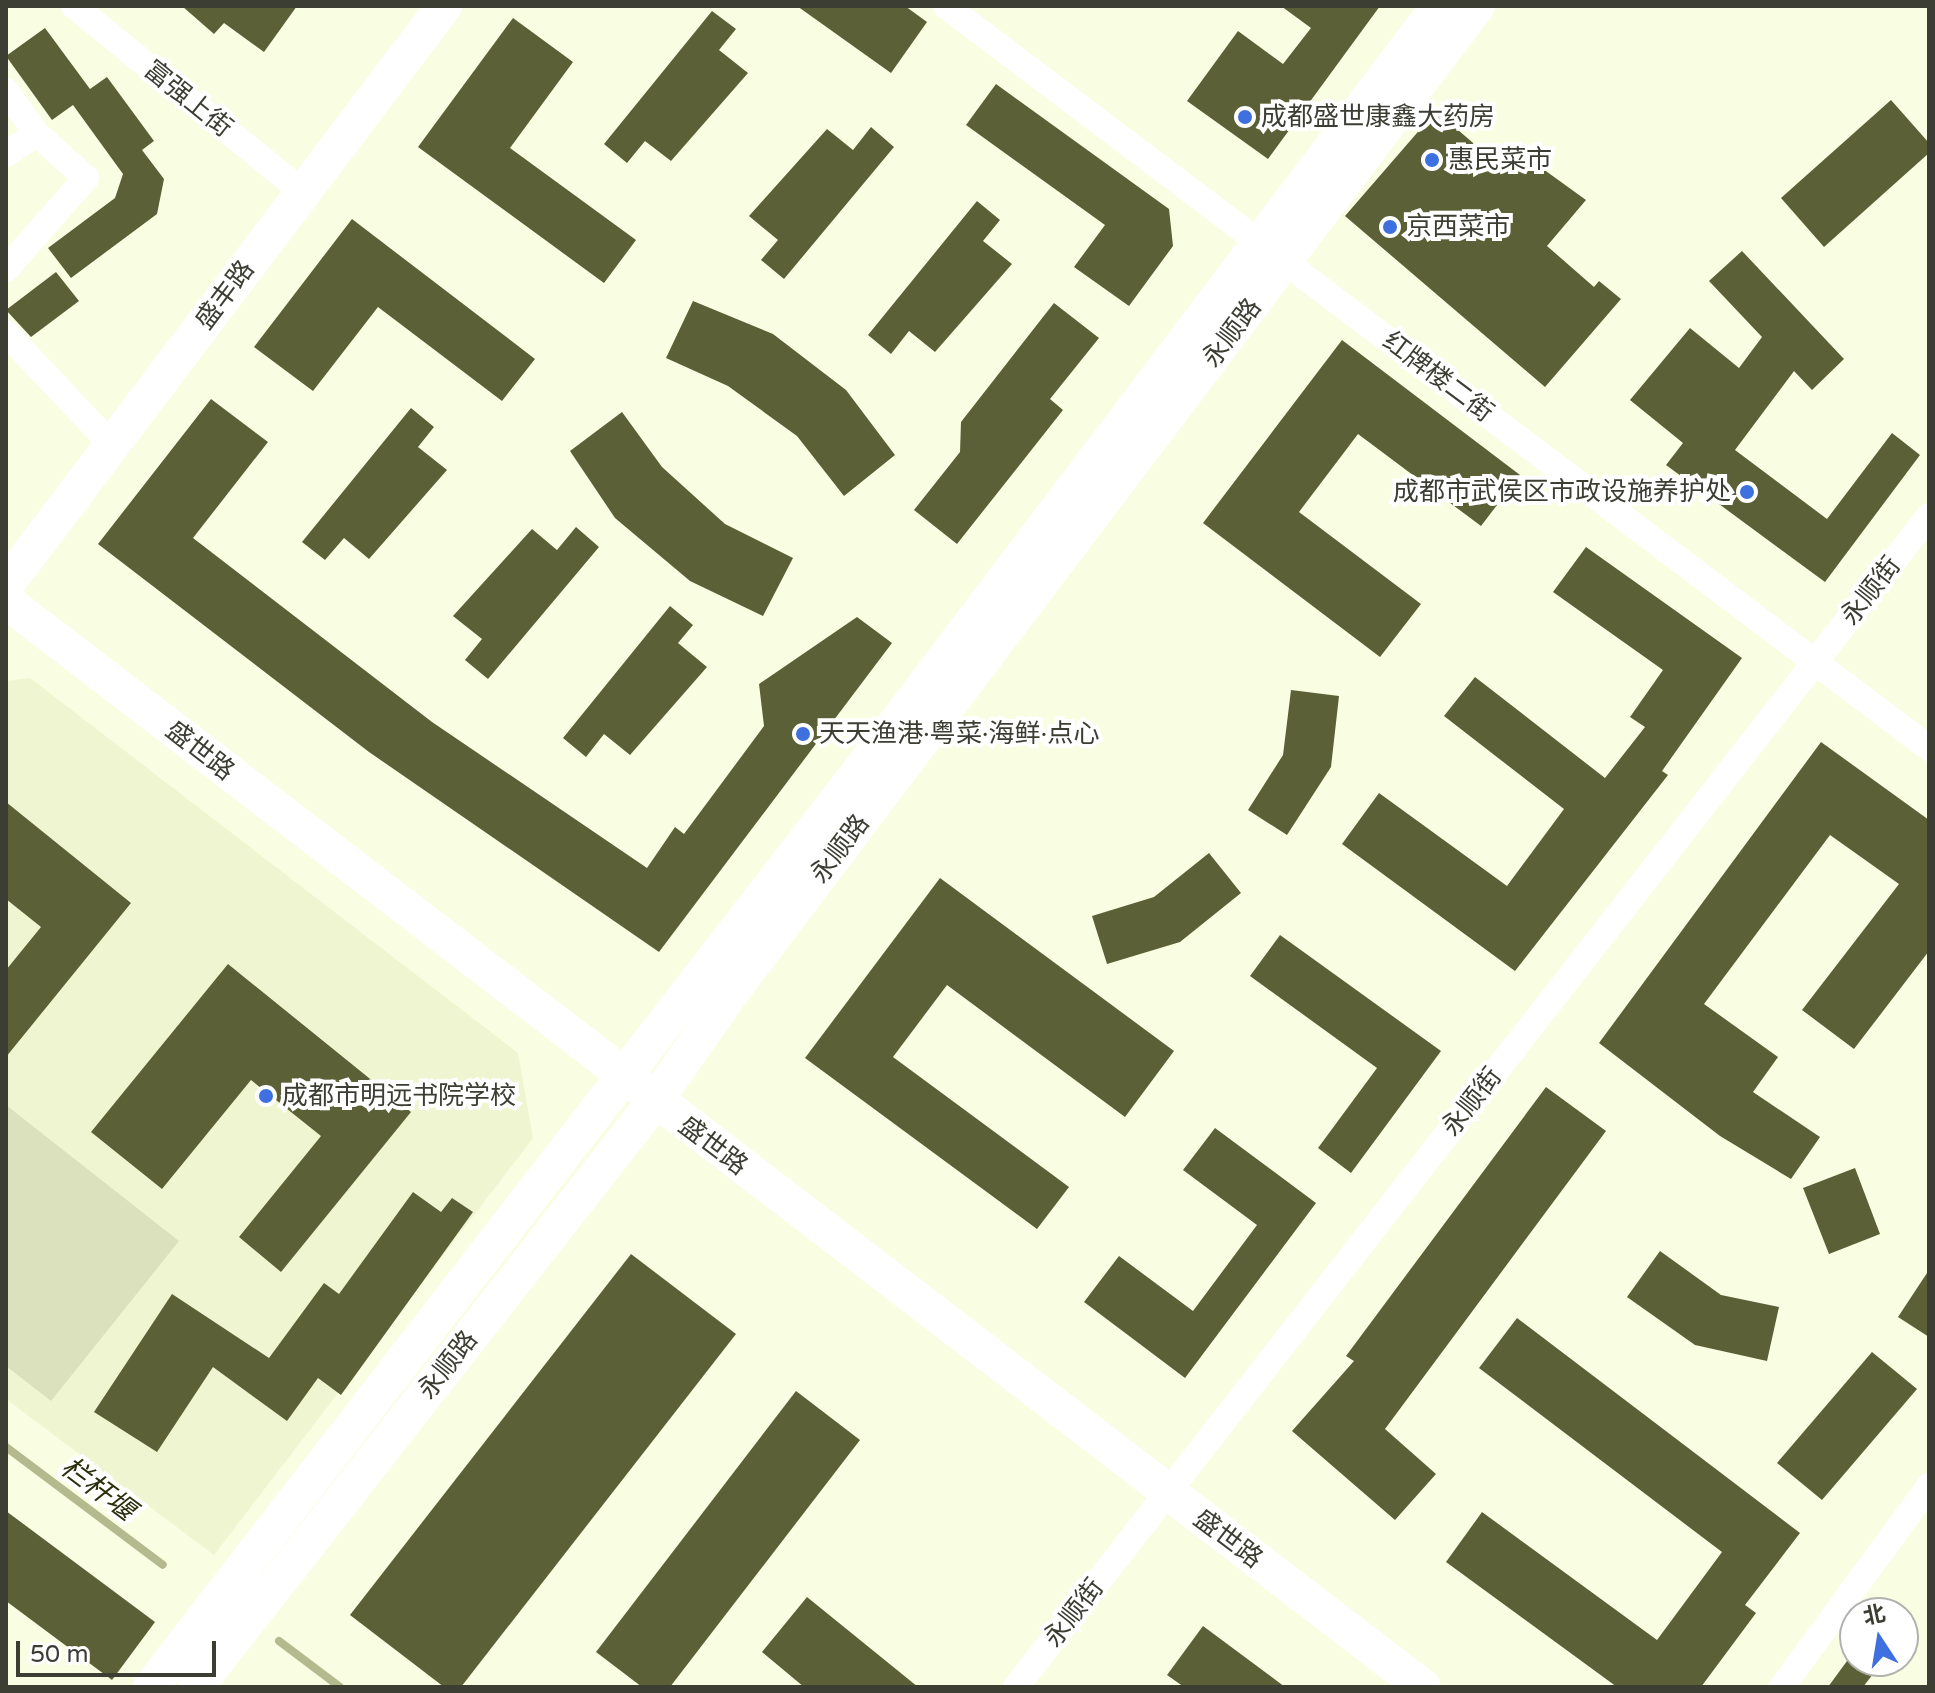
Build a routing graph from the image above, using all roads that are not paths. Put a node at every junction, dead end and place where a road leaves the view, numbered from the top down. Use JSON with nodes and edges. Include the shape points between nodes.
{"nodes":[{"id":1,"x":74,"y":6,"type":"edge"},
{"id":2,"x":444,"y":6,"type":"edge"},
{"id":3,"x":946,"y":6,"type":"edge"},
{"id":4,"x":1439,"y":6,"type":"edge"},
{"id":5,"x":1477,"y":6,"type":"edge"},
{"id":6,"x":6,"y":91,"type":"edge"},
{"id":7,"x":37,"y":134,"type":"junction"},
{"id":8,"x":6,"y":154,"type":"edge"},
{"id":9,"x":303,"y":192,"type":"junction"},
{"id":10,"x":1272,"y":252,"type":"junction"},
{"id":11,"x":6,"y":269,"type":"edge"},
{"id":12,"x":6,"y":333,"type":"edge"},
{"id":13,"x":112,"y":445,"type":"junction"},
{"id":14,"x":1929,"y":516,"type":"edge"},
{"id":15,"x":6,"y":585,"type":"edge"},
{"id":16,"x":6,"y":601,"type":"edge"},
{"id":17,"x":1815,"y":662,"type":"junction"},
{"id":18,"x":1929,"y":748,"type":"edge"},
{"id":19,"x":624,"y":1077,"type":"junction"},
{"id":20,"x":655,"y":1101,"type":"junction"},
{"id":21,"x":1929,"y":1486,"type":"edge"},
{"id":22,"x":1167,"y":1493,"type":"junction"},
{"id":23,"x":151,"y":1687,"type":"edge"},
{"id":24,"x":196,"y":1687,"type":"edge"},
{"id":25,"x":1016,"y":1687,"type":"edge"},
{"id":26,"x":1423,"y":1687,"type":"edge"},
{"id":27,"x":1782,"y":1687,"type":"edge"}],
"edges":[{"from":1,"to":9,"type":"street","name":"富强上街"},
{"from":2,"to":9,"type":"main road","name":"盛丰路"},
{"from":3,"to":10,"type":"street","name":"红牌楼二街"},
{"from":4,"to":10,"type":"main road"},
{"from":5,"to":10,"type":"main road","name":"永顺路"},
{"from":6,"to":7,"type":"street"},
{"from":7,"to":8,"type":"street"},
{"from":7,"to":11,"type":"street","via":[[86,178]]},
{"from":9,"to":13,"type":"main road","name":"盛丰路"},
{"from":10,"to":17,"type":"street","name":"红牌楼二街"},
{"from":10,"to":19,"type":"main road"},
{"from":10,"to":20,"type":"main road","name":"永顺路"},
{"from":12,"to":13,"type":"street"},
{"from":13,"to":15,"type":"main road","name":"盛丰路"},
{"from":14,"to":17,"type":"street","name":"永顺街"},
{"from":16,"to":19,"type":"main road","name":"盛世路"},
{"from":17,"to":18,"type":"street","name":"红牌楼二街"},
{"from":17,"to":22,"type":"street","name":"永顺街"},
{"from":19,"to":20,"type":"main road","name":"盛世路"},
{"from":19,"to":23,"type":"main road"},
{"from":20,"to":22,"type":"main road","name":"盛世路"},
{"from":20,"to":24,"type":"main road","name":"永顺路"},
{"from":21,"to":27,"type":"street"},
{"from":22,"to":25,"type":"street","name":"永顺街"},
{"from":22,"to":26,"type":"main road","name":"盛世路"}]}
